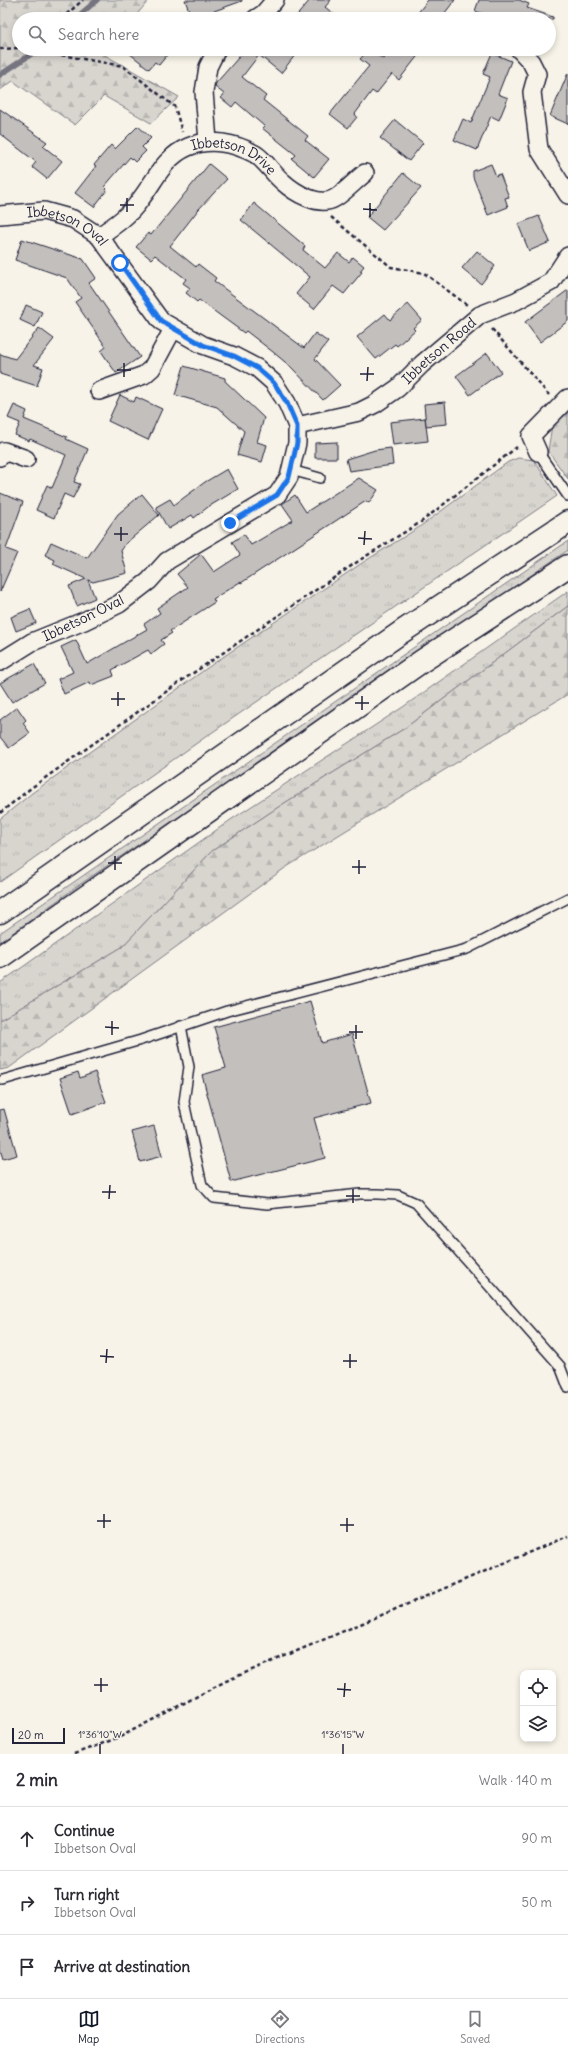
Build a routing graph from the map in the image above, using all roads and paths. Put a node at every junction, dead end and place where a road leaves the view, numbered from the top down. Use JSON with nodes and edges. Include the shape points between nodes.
{"nodes":[{"id":1,"x":83,"y":0,"type":"edge"},
{"id":2,"x":275,"y":0,"type":"edge"},
{"id":3,"x":69,"y":12,"type":"edge"},
{"id":4,"x":265,"y":12,"type":"edge"},
{"id":5,"x":12,"y":48,"type":"edge"},
{"id":6,"x":0,"y":49,"type":"edge"},
{"id":7,"x":64,"y":56,"type":"edge"},
{"id":8,"x":213,"y":56,"type":"edge"},
{"id":9,"x":525,"y":56,"type":"edge"},
{"id":10,"x":208,"y":141,"type":"junction"},
{"id":11,"x":187,"y":147,"type":"junction"},
{"id":12,"x":365,"y":173,"type":"dead end"},
{"id":13,"x":568,"y":195,"type":"edge"},
{"id":14,"x":326,"y":208,"type":"junction"},
{"id":15,"x":0,"y":215,"type":"edge"},
{"id":16,"x":99,"y":236,"type":"junction"},
{"id":17,"x":568,"y":256,"type":"edge"},
{"id":18,"x":480,"y":315,"type":"junction"},
{"id":19,"x":173,"y":330,"type":"junction"},
{"id":20,"x":99,"y":391,"type":"dead end"},
{"id":21,"x":564,"y":401,"type":"edge"},
{"id":22,"x":297,"y":426,"type":"junction"},
{"id":23,"x":531,"y":436,"type":"junction"},
{"id":24,"x":538,"y":452,"type":"joint"},
{"id":25,"x":0,"y":457,"type":"edge"},
{"id":26,"x":26,"y":459,"type":"dead end"},
{"id":27,"x":291,"y":470,"type":"junction"},
{"id":28,"x":320,"y":478,"type":"dead end"},
{"id":29,"x":568,"y":496,"type":"edge"},
{"id":30,"x":568,"y":522,"type":"edge"},
{"id":31,"x":568,"y":566,"type":"edge"},
{"id":32,"x":0,"y":662,"type":"edge"},
{"id":33,"x":0,"y":813,"type":"edge"},
{"id":34,"x":568,"y":898,"type":"edge"},
{"id":35,"x":0,"y":912,"type":"edge"},
{"id":36,"x":0,"y":957,"type":"edge"},
{"id":37,"x":181,"y":1026,"type":"junction"},
{"id":38,"x":3,"y":1080,"type":"dead end"},
{"id":39,"x":568,"y":1387,"type":"edge"},
{"id":40,"x":568,"y":1536,"type":"edge"},
{"id":41,"x":74,"y":1754,"type":"edge"}],
"edges":[{"from":1,"to":3,"type":"path"},
{"from":2,"to":4,"type":"street"},
{"from":5,"to":6,"type":"path"},
{"from":7,"to":11,"type":"path","via":[[123,66],[175,107]]},
{"from":8,"to":10,"type":"street","via":[[208,67],[204,92]]},
{"from":9,"to":13,"type":"street","via":[[537,74],[532,92],[539,149]]},
{"from":10,"to":11,"type":"street","name":"Ibbetson Drive"},
{"from":10,"to":14,"type":"street","name":"Ibbetson Drive","via":[[232,145],[255,155],[283,182]]},
{"from":11,"to":16,"type":"street","name":"Ibbetson Drive","via":[[168,160],[140,201],[121,220]]},
{"from":12,"to":14,"type":"street"},
{"from":14,"to":18,"type":"path","via":[[391,267],[424,273]]},
{"from":15,"to":16,"type":"street","name":"Ibbetson Oval","via":[[44,212],[74,219]]},
{"from":16,"to":19,"type":"street","name":"Ibbetson Oval","via":[[161,321]]},
{"from":17,"to":18,"type":"street","name":"Ibbetson Road","via":[[551,282],[516,301]]},
{"from":18,"to":21,"type":"path","via":[[544,392]]},
{"from":18,"to":22,"type":"street","name":"Ibbetson Road","via":[[398,388],[375,404],[359,412]]},
{"from":19,"to":20,"type":"street","via":[[152,368],[144,375]]},
{"from":19,"to":22,"type":"street","name":"Ibbetson Oval","via":[[257,368],[274,383],[287,403]]},
{"from":21,"to":23,"type":"street"},
{"from":22,"to":27,"type":"street","name":"Ibbetson Oval","via":[[297,443]]},
{"from":23,"to":24,"type":"street"},
{"from":23,"to":33,"type":"path","via":[[421,522],[363,558],[177,684]]},
{"from":24,"to":29,"type":"lane"},
{"from":25,"to":26,"type":"street","via":[[4,452]]},
{"from":27,"to":28,"type":"lane"},
{"from":27,"to":32,"type":"street","name":"Ibbetson Oval","via":[[277,495],[167,561],[149,581],[119,604],[32,642]]},
{"from":30,"to":35,"type":"highway","via":[[404,631]]},
{"from":31,"to":36,"type":"highway","via":[[422,661]]},
{"from":34,"to":37,"type":"lane","via":[[467,949],[227,1011]]},
{"from":37,"to":38,"type":"lane"},
{"from":37,"to":39,"type":"lane","via":[[189,1067],[184,1102],[202,1185],[214,1198],[267,1204],[378,1194],[398,1195],[416,1203],[560,1366]]},
{"from":40,"to":41,"type":"path","via":[[226,1681],[120,1737]]}]}
